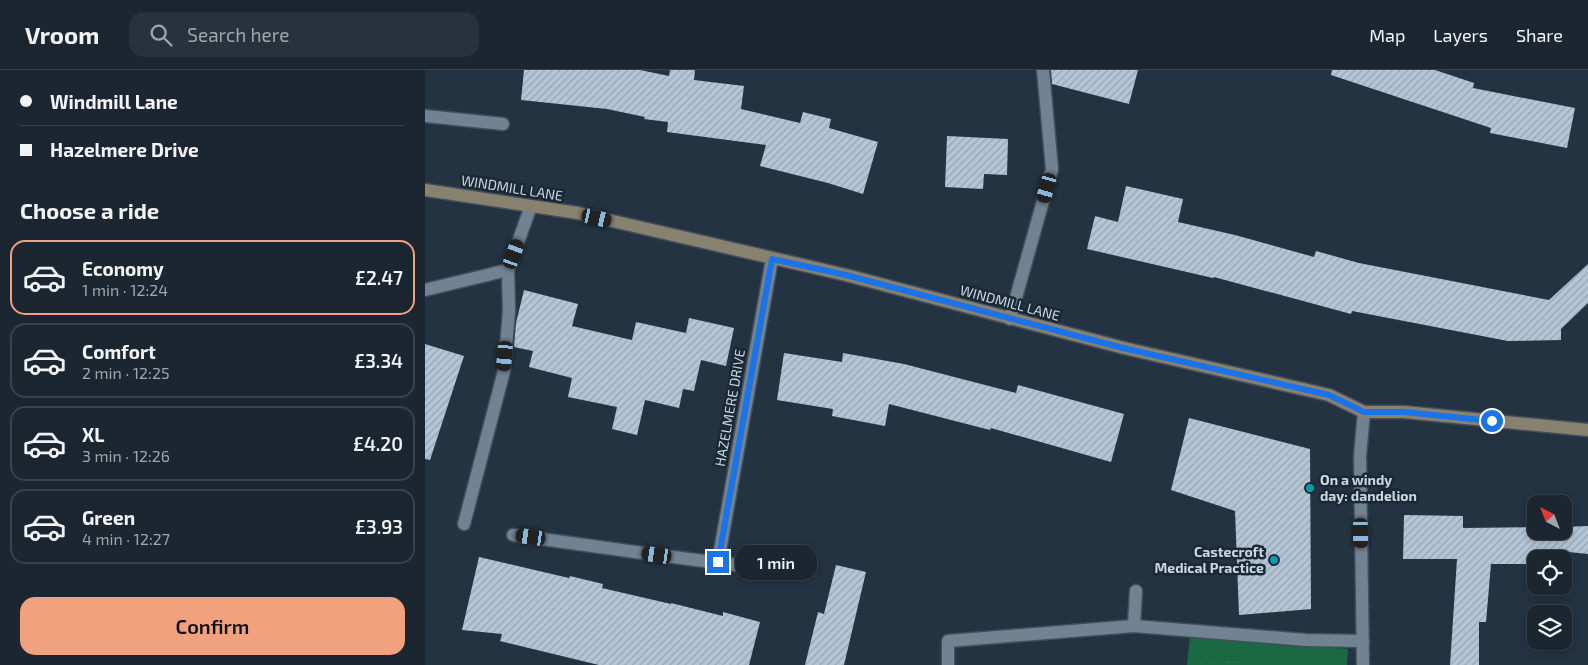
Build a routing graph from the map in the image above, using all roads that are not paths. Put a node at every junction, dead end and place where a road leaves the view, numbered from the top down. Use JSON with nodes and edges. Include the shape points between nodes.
{"nodes":[{"id":1,"x":1043,"y":70,"type":"edge"},
{"id":2,"x":425,"y":118,"type":"edge"},
{"id":3,"x":503,"y":124,"type":"dead end"},
{"id":4,"x":425,"y":190,"type":"edge"},
{"id":5,"x":531,"y":206,"type":"junction"},
{"id":6,"x":772,"y":259,"type":"junction"},
{"id":7,"x":508,"y":270,"type":"junction"},
{"id":8,"x":425,"y":290,"type":"edge"},
{"id":9,"x":1010,"y":319,"type":"junction"},
{"id":10,"x":1364,"y":412,"type":"junction"},
{"id":11,"x":1588,"y":430,"type":"edge"},
{"id":12,"x":464,"y":524,"type":"dead end"},
{"id":13,"x":513,"y":534,"type":"dead end"},
{"id":14,"x":718,"y":562,"type":"junction"},
{"id":15,"x":775,"y":570,"type":"dead end"},
{"id":16,"x":1136,"y":591,"type":"dead end"},
{"id":17,"x":1134,"y":626,"type":"junction"},
{"id":18,"x":1363,"y":641,"type":"junction"},
{"id":19,"x":948,"y":665,"type":"edge"},
{"id":20,"x":1363,"y":665,"type":"edge"}],
"edges":[{"from":1,"to":9,"type":"street","via":[[1052,170]]},
{"from":2,"to":3,"type":"street"},
{"from":4,"to":5,"type":"street","name":"WINDMILL LANE"},
{"from":5,"to":6,"type":"street","name":"WINDMILL LANE","via":[[578,213]]},
{"from":5,"to":7,"type":"street"},
{"from":6,"to":9,"type":"street","name":"WINDMILL LANE","via":[[846,275]]},
{"from":6,"to":14,"type":"street","name":"HAZELMERE DRIVE"},
{"from":7,"to":8,"type":"street"},
{"from":7,"to":12,"type":"street","via":[[509,311],[504,372]]},
{"from":9,"to":10,"type":"street","name":"WINDMILL LANE","via":[[1329,395]]},
{"from":10,"to":11,"type":"street","name":"WINDMILL LANE","via":[[1404,412]]},
{"from":10,"to":18,"type":"street","via":[[1360,456]]},
{"from":13,"to":14,"type":"street"},
{"from":14,"to":15,"type":"street"},
{"from":16,"to":17,"type":"street"},
{"from":17,"to":18,"type":"street","via":[[1306,640]]},
{"from":17,"to":19,"type":"street","via":[[948,641]]},
{"from":18,"to":20,"type":"street"}]}
